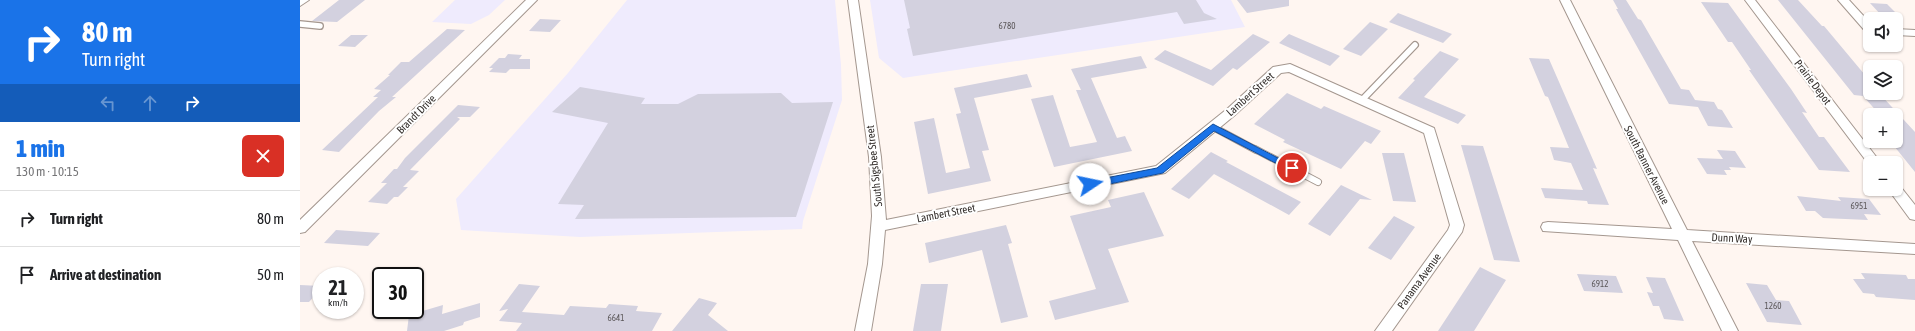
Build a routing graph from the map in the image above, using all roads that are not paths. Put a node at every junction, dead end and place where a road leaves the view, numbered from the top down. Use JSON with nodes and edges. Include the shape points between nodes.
{"nodes":[{"id":1,"x":304,"y":0,"type":"edge"},
{"id":2,"x":532,"y":0,"type":"edge"},
{"id":3,"x":854,"y":0,"type":"edge"},
{"id":4,"x":1564,"y":0,"type":"edge"},
{"id":5,"x":1750,"y":0,"type":"edge"},
{"id":6,"x":1842,"y":0,"type":"edge"},
{"id":7,"x":300,"y":3,"type":"edge"},
{"id":8,"x":1863,"y":22,"type":"edge"},
{"id":9,"x":300,"y":24,"type":"edge"},
{"id":10,"x":320,"y":26,"type":"dead end"},
{"id":11,"x":1903,"y":32,"type":"edge"},
{"id":12,"x":1915,"y":33,"type":"edge"},
{"id":13,"x":1415,"y":45,"type":"dead end"},
{"id":14,"x":1362,"y":100,"type":"junction"},
{"id":15,"x":1213,"y":127,"type":"junction"},
{"id":16,"x":1870,"y":156,"type":"edge"},
{"id":17,"x":1318,"y":182,"type":"dead end"},
{"id":18,"x":1900,"y":196,"type":"edge"},
{"id":19,"x":1915,"y":215,"type":"edge"},
{"id":20,"x":879,"y":226,"type":"junction"},
{"id":21,"x":1548,"y":227,"type":"dead end"},
{"id":22,"x":300,"y":228,"type":"edge"},
{"id":23,"x":1455,"y":232,"type":"joint"},
{"id":24,"x":1682,"y":235,"type":"junction"},
{"id":25,"x":1915,"y":249,"type":"edge"},
{"id":26,"x":863,"y":331,"type":"edge"},
{"id":27,"x":1383,"y":331,"type":"edge"},
{"id":28,"x":1730,"y":331,"type":"edge"}],
"edges":[{"from":1,"to":7,"type":"street"},
{"from":2,"to":22,"type":"street","name":"Brandt Drive"},
{"from":3,"to":20,"type":"street","name":"South Sigsbee Street","via":[[877,174]]},
{"from":4,"to":24,"type":"street","name":"South Banner Avenue"},
{"from":5,"to":16,"type":"street","name":"Prairie Depot"},
{"from":6,"to":8,"type":"street"},
{"from":9,"to":10,"type":"lane"},
{"from":11,"to":12,"type":"street"},
{"from":13,"to":14,"type":"lane"},
{"from":14,"to":15,"type":"street","name":"Lambert Street","via":[[1290,68],[1277,70]]},
{"from":14,"to":23,"type":"street","name":"Lambert Street","via":[[1430,131],[1457,225]]},
{"from":15,"to":17,"type":"lane"},
{"from":15,"to":20,"type":"street","name":"Lambert Street","via":[[1160,170]]},
{"from":18,"to":19,"type":"street"},
{"from":20,"to":26,"type":"street","name":"South Sigsbee Street","via":[[874,275]]},
{"from":21,"to":24,"type":"street","name":"Dunn Way"},
{"from":23,"to":27,"type":"street","name":"Panama Avenue"},
{"from":24,"to":25,"type":"street","name":"Dunn Way"},
{"from":24,"to":28,"type":"street","name":"South Banner Avenue"}]}
